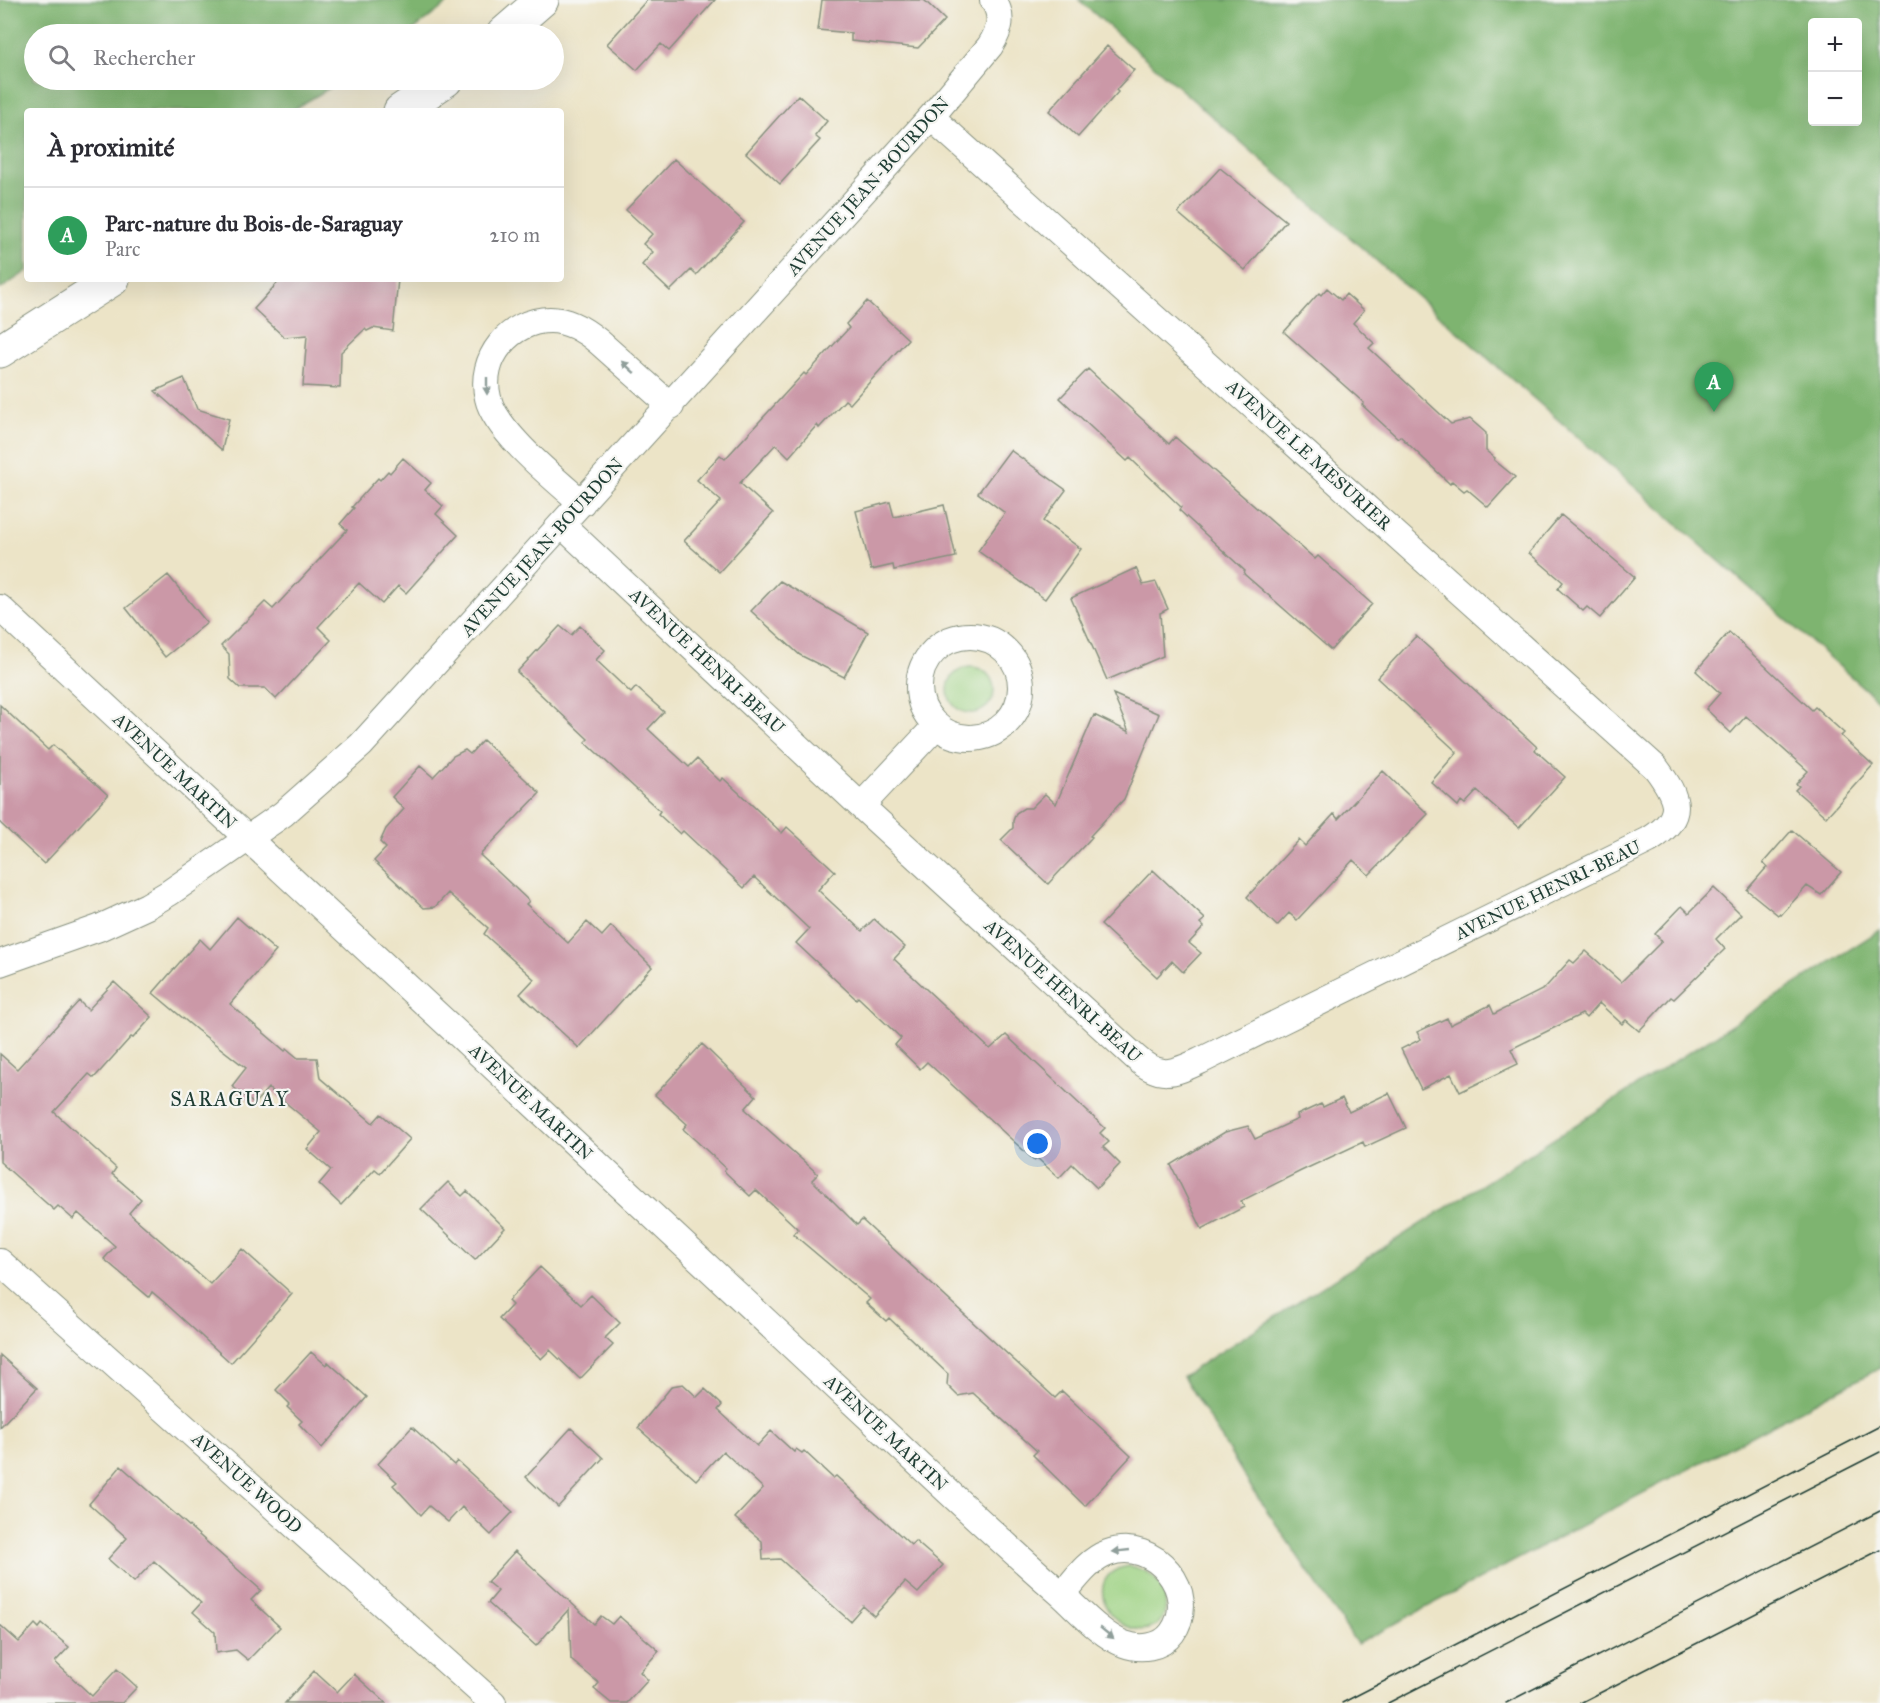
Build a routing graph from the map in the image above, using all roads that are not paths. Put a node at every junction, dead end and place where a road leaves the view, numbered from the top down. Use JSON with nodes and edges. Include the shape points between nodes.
{"nodes":[{"id":1,"x":542,"y":0,"type":"edge"},
{"id":2,"x":993,"y":0,"type":"edge"},
{"id":3,"x":514,"y":24,"type":"edge"},
{"id":4,"x":431,"y":90,"type":"edge"},
{"id":5,"x":404,"y":108,"type":"edge"},
{"id":6,"x":932,"y":117,"type":"junction"},
{"id":7,"x":108,"y":282,"type":"edge"},
{"id":8,"x":0,"y":351,"type":"edge"},
{"id":9,"x":671,"y":406,"type":"junction"},
{"id":10,"x":582,"y":503,"type":"junction"},
{"id":11,"x":562,"y":525,"type":"junction"},
{"id":12,"x":0,"y":608,"type":"edge"},
{"id":13,"x":936,"y":726,"type":"junction"},
{"id":14,"x":1676,"y":802,"type":"joint"},
{"id":15,"x":861,"y":806,"type":"junction"},
{"id":16,"x":247,"y":839,"type":"junction"},
{"id":17,"x":0,"y":963,"type":"edge"},
{"id":18,"x":0,"y":1262,"type":"edge"},
{"id":19,"x":1062,"y":1595,"type":"junction"},
{"id":20,"x":493,"y":1703,"type":"edge"}],
"edges":[{"from":1,"to":3,"type":"street"},
{"from":2,"to":6,"type":"street","name":"AVENUE JEAN-BOURDON","via":[[998,7],[1000,26],[990,46]]},
{"from":4,"to":5,"type":"street"},
{"from":6,"to":9,"type":"street","name":"AVENUE JEAN-BOURDON"},
{"from":6,"to":14,"type":"street","name":"AVENUE LE MESURIER","via":[[1646,759]]},
{"from":7,"to":8,"type":"street"},
{"from":9,"to":10,"type":"street","name":"AVENUE JEAN-BOURDON"},
{"from":9,"to":10,"type":"street","one_way":true,"via":[[589,333],[571,325],[551,320],[536,322],[506,337],[490,364],[487,398],[495,415],[529,454]]},
{"from":10,"to":11,"type":"street","name":"AVENUE JEAN-BOURDON"},
{"from":11,"to":15,"type":"street","name":"AVENUE HENRI-BEAU"},
{"from":11,"to":16,"type":"street","name":"AVENUE JEAN-BOURDON","via":[[362,745],[283,814]]},
{"from":12,"to":16,"type":"street","name":"AVENUE MARTIN"},
{"from":13,"to":13,"type":"street","via":[[966,738],[982,737],[1010,719],[1018,705],[1019,672],[1000,646],[968,636],[951,639],[936,648],[919,678],[919,696]]},
{"from":13,"to":15,"type":"street"},
{"from":14,"to":15,"type":"street","name":"AVENUE HENRI-BEAU","via":[[1668,825],[1649,840],[1170,1073],[1143,1065]]},
{"from":16,"to":17,"type":"street","name":"AVENUE JEAN-BOURDON","via":[[147,906],[99,928]]},
{"from":16,"to":19,"type":"street","name":"AVENUE MARTIN"},
{"from":18,"to":20,"type":"street","name":"AVENUE WOOD"},
{"from":19,"to":19,"type":"street","name":"AVENUE MARTIN","one_way":true,"via":[[1118,1642],[1139,1648],[1163,1642],[1171,1635],[1180,1614],[1180,1599],[1170,1572],[1159,1561],[1138,1551],[1107,1553],[1096,1559]]}]}
